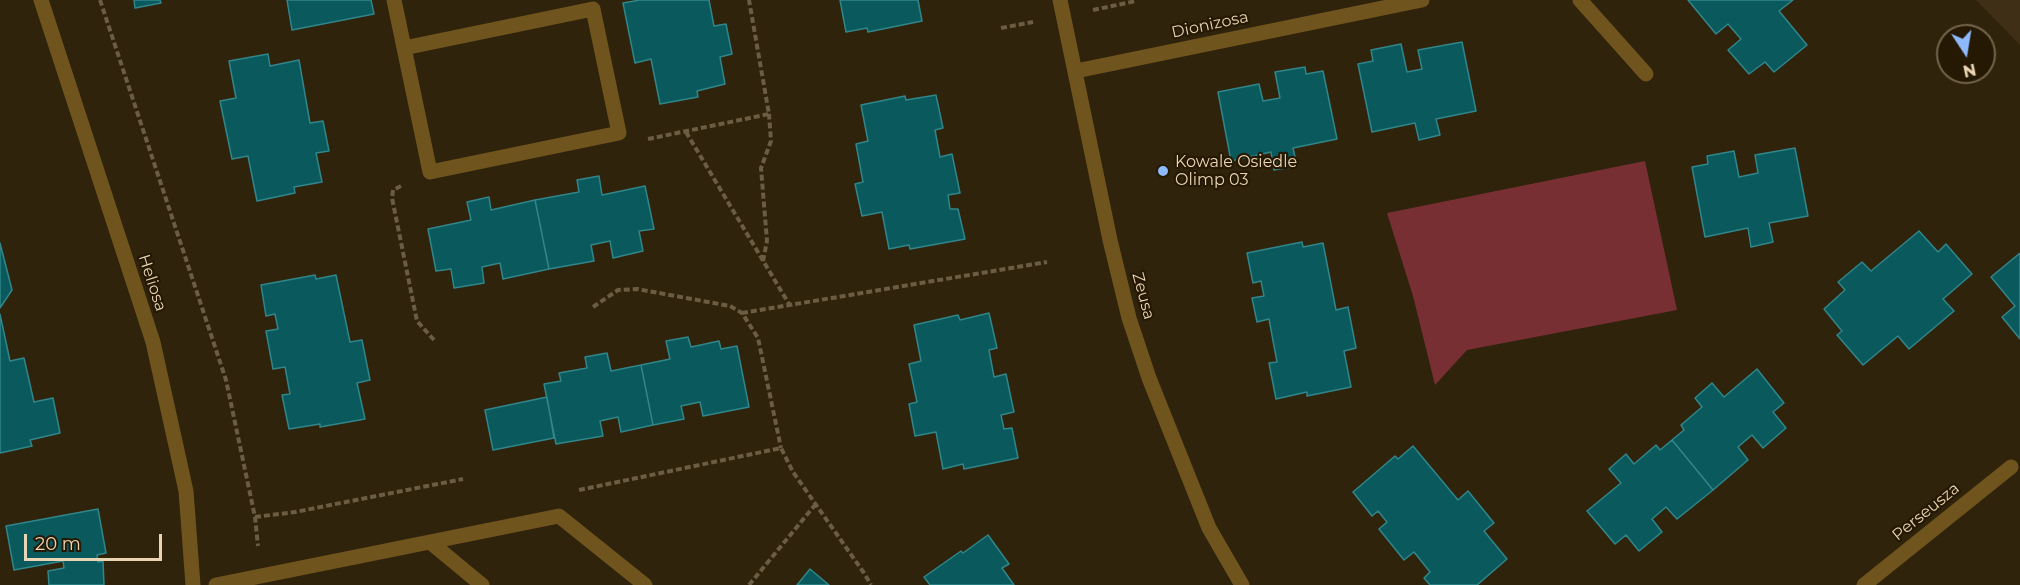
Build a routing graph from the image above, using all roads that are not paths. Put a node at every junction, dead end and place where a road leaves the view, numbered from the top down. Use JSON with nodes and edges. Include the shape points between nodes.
{"nodes":[{"id":1,"x":41,"y":0,"type":"edge"},
{"id":2,"x":394,"y":0,"type":"edge"},
{"id":3,"x":1060,"y":0,"type":"edge"},
{"id":4,"x":1422,"y":0,"type":"edge"},
{"id":5,"x":1580,"y":0,"type":"edge"},
{"id":6,"x":404,"y":48,"type":"junction"},
{"id":7,"x":1076,"y":71,"type":"junction"},
{"id":8,"x":1646,"y":74,"type":"dead end"},
{"id":9,"x":2011,"y":467,"type":"dead end"},
{"id":10,"x":430,"y":542,"type":"junction"},
{"id":11,"x":193,"y":585,"type":"edge"},
{"id":12,"x":216,"y":585,"type":"edge"},
{"id":13,"x":482,"y":585,"type":"edge"},
{"id":14,"x":645,"y":585,"type":"edge"},
{"id":15,"x":1242,"y":585,"type":"edge"},
{"id":16,"x":1864,"y":585,"type":"edge"}],
"edges":[{"from":1,"to":11,"type":"street","name":"Heliosa","via":[[153,342],[186,491]]},
{"from":2,"to":6,"type":"street"},
{"from":3,"to":7,"type":"street","name":"Zeusa"},
{"from":4,"to":7,"type":"street","name":"Dionizosa"},
{"from":5,"to":8,"type":"street"},
{"from":6,"to":6,"type":"street","via":[[430,172],[619,133],[594,9]]},
{"from":7,"to":15,"type":"street","name":"Zeusa","via":[[1129,318],[1209,528]]},
{"from":9,"to":16,"type":"street","name":"Perseusza"},
{"from":10,"to":12,"type":"street"},
{"from":10,"to":13,"type":"street"},
{"from":10,"to":14,"type":"street","via":[[560,516]]}]}
